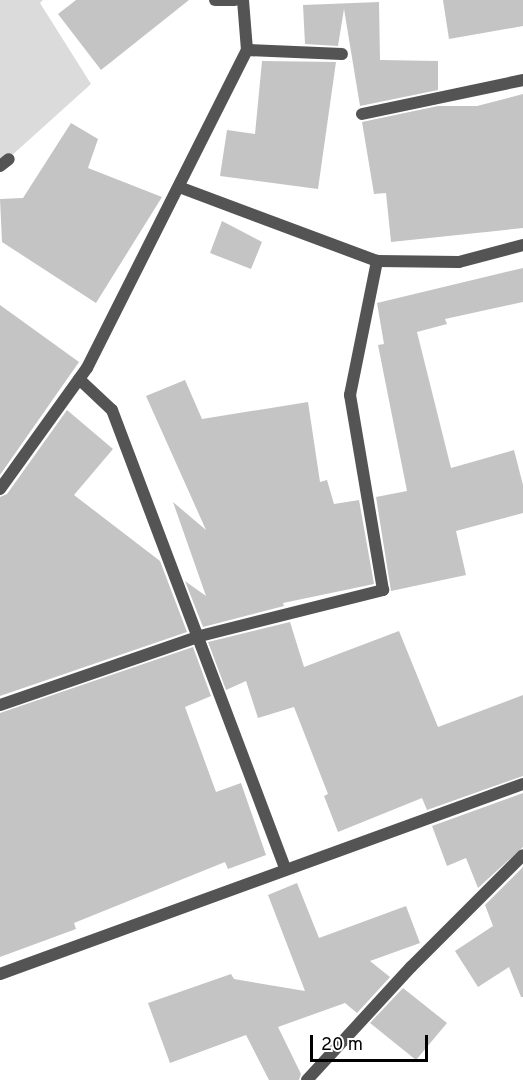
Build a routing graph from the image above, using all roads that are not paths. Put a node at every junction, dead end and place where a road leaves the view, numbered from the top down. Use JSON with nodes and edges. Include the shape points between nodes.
{"nodes":[{"id":1,"x":215,"y":0,"type":"edge"},
{"id":2,"x":235,"y":0,"type":"edge"},
{"id":3,"x":243,"y":0,"type":"edge"},
{"id":4,"x":247,"y":50,"type":"junction"},
{"id":5,"x":342,"y":54,"type":"dead end"},
{"id":6,"x":523,"y":80,"type":"edge"},
{"id":7,"x":362,"y":114,"type":"dead end"},
{"id":8,"x":179,"y":187,"type":"junction"},
{"id":9,"x":523,"y":245,"type":"edge"},
{"id":10,"x":377,"y":261,"type":"junction"},
{"id":11,"x":79,"y":380,"type":"junction"},
{"id":12,"x":0,"y":489,"type":"edge"},
{"id":13,"x":200,"y":636,"type":"junction"},
{"id":14,"x":0,"y":705,"type":"edge"},
{"id":15,"x":523,"y":784,"type":"edge"},
{"id":16,"x":523,"y":855,"type":"edge"},
{"id":17,"x":285,"y":869,"type":"junction"},
{"id":18,"x":0,"y":974,"type":"edge"},
{"id":19,"x":310,"y":1079,"type":"edge"}],
"edges":[{"from":1,"to":2,"type":"street"},
{"from":3,"to":4,"type":"street"},
{"from":4,"to":5,"type":"street"},
{"from":4,"to":8,"type":"street"},
{"from":6,"to":7,"type":"street"},
{"from":8,"to":10,"type":"street"},
{"from":8,"to":11,"type":"street"},
{"from":9,"to":10,"type":"street","via":[[459,262]]},
{"from":10,"to":13,"type":"street","via":[[350,395],[382,590]]},
{"from":11,"to":12,"type":"street"},
{"from":11,"to":13,"type":"street","via":[[112,410]]},
{"from":13,"to":14,"type":"street"},
{"from":13,"to":17,"type":"street"},
{"from":15,"to":17,"type":"street"},
{"from":16,"to":19,"type":"street","via":[[411,967]]},
{"from":17,"to":18,"type":"street"}]}
